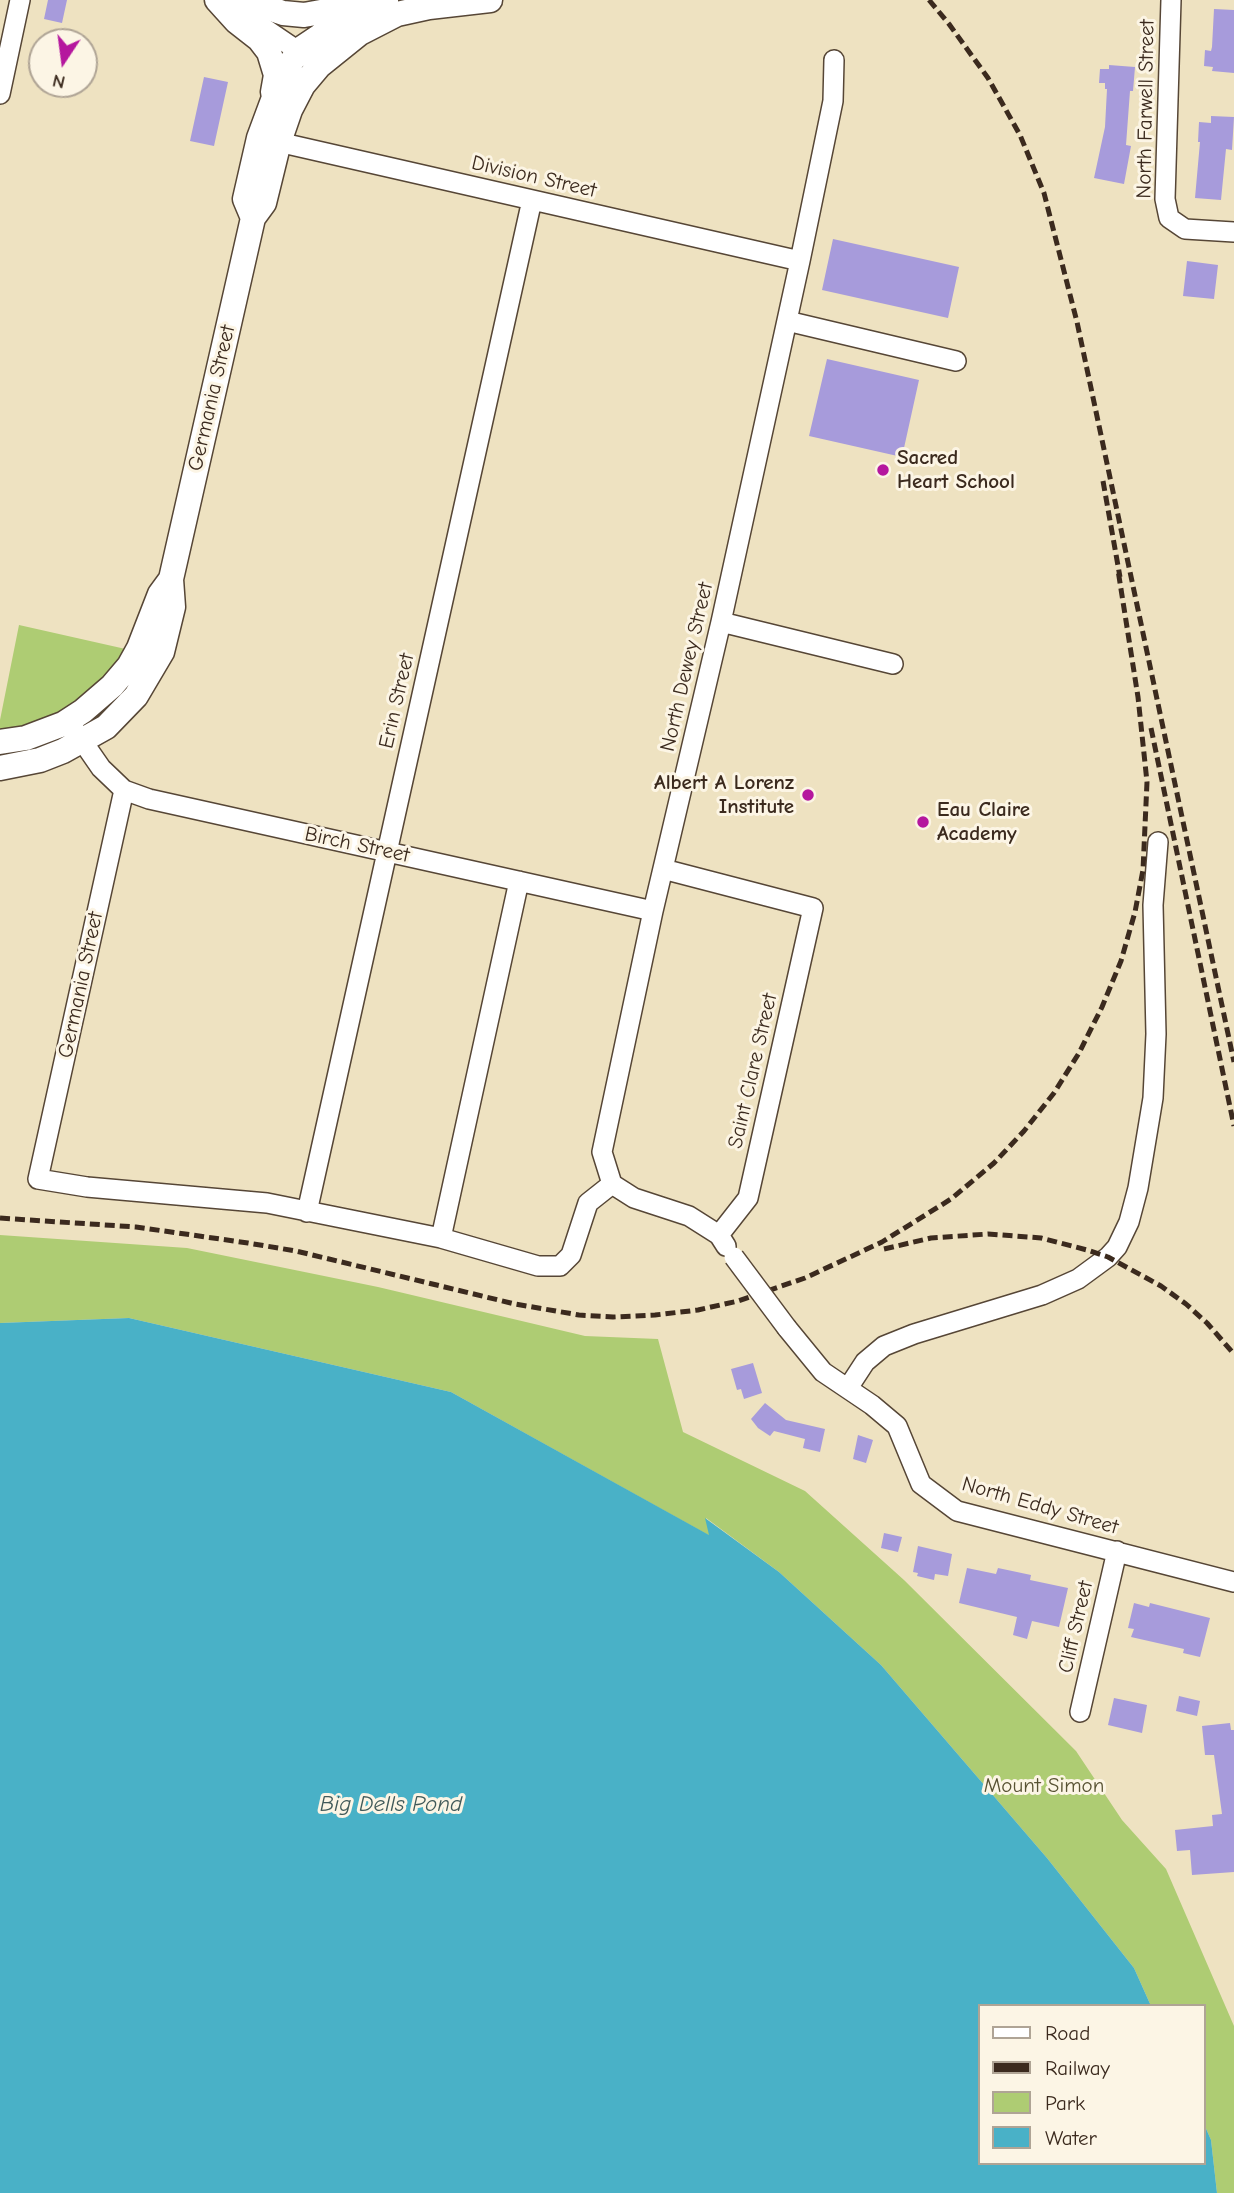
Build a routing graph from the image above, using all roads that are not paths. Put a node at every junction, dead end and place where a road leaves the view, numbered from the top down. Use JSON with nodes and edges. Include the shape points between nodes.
{"nodes":[{"id":1,"x":20,"y":0,"type":"edge"},
{"id":2,"x":218,"y":0,"type":"edge"},
{"id":3,"x":225,"y":0,"type":"edge"},
{"id":4,"x":245,"y":0,"type":"edge"},
{"id":5,"x":384,"y":0,"type":"edge"},
{"id":6,"x":490,"y":0,"type":"edge"},
{"id":7,"x":1171,"y":0,"type":"edge"},
{"id":8,"x":299,"y":50,"type":"junction"},
{"id":9,"x":834,"y":60,"type":"dead end"},
{"id":10,"x":319,"y":66,"type":"junction"},
{"id":11,"x":0,"y":94,"type":"edge"},
{"id":12,"x":270,"y":103,"type":"junction"},
{"id":13,"x":269,"y":140,"type":"junction"},
{"id":14,"x":532,"y":200,"type":"junction"},
{"id":15,"x":1234,"y":232,"type":"edge"},
{"id":16,"x":800,"y":261,"type":"junction"},
{"id":17,"x":786,"y":321,"type":"junction"},
{"id":18,"x":956,"y":361,"type":"dead end"},
{"id":19,"x":171,"y":579,"type":"junction"},
{"id":20,"x":721,"y":622,"type":"junction"},
{"id":21,"x":893,"y":664,"type":"dead end"},
{"id":22,"x":69,"y":720,"type":"junction"},
{"id":23,"x":0,"y":742,"type":"edge"},
{"id":24,"x":82,"y":742,"type":"junction"},
{"id":25,"x":0,"y":768,"type":"edge"},
{"id":26,"x":124,"y":790,"type":"junction"},
{"id":27,"x":1158,"y":842,"type":"dead end"},
{"id":28,"x":387,"y":852,"type":"junction"},
{"id":29,"x":663,"y":869,"type":"junction"},
{"id":30,"x":519,"y":881,"type":"junction"},
{"id":31,"x":653,"y":911,"type":"junction"},
{"id":32,"x":612,"y":1184,"type":"junction"},
{"id":33,"x":307,"y":1212,"type":"junction"},
{"id":34,"x":719,"y":1235,"type":"junction"},
{"id":35,"x":441,"y":1238,"type":"junction"},
{"id":36,"x":848,"y":1388,"type":"junction"},
{"id":37,"x":1117,"y":1551,"type":"junction"},
{"id":38,"x":1234,"y":1581,"type":"edge"},
{"id":39,"x":1080,"y":1712,"type":"dead end"}],
"edges":[{"from":1,"to":11,"type":"street"},
{"from":2,"to":12,"type":"main road","via":[[269,52],[276,75]]},
{"from":3,"to":8,"type":"street"},
{"from":4,"to":5,"type":"main road","via":[[304,15]]},
{"from":5,"to":8,"type":"main road"},
{"from":6,"to":10,"type":"main road","name":"Germania Street","via":[[397,14],[360,33]]},
{"from":7,"to":15,"type":"street","name":"North Farwell Street","via":[[1165,199],[1169,218],[1185,229]]},
{"from":8,"to":10,"type":"street"},
{"from":8,"to":12,"type":"main road","name":"Germania Street"},
{"from":9,"to":16,"type":"street","name":"North Dewey Street","via":[[833,101]]},
{"from":10,"to":13,"type":"main road","name":"Germania Street"},
{"from":12,"to":13,"type":"main road","name":"Germania Street"},
{"from":13,"to":14,"type":"street","name":"Division Street"},
{"from":13,"to":19,"type":"main road","name":"Germania Street","via":[[264,203],[253,218]]},
{"from":14,"to":16,"type":"street","name":"Division Street"},
{"from":14,"to":28,"type":"street","name":"Erin Street"},
{"from":16,"to":17,"type":"street","name":"North Dewey Street"},
{"from":17,"to":18,"type":"street"},
{"from":17,"to":20,"type":"street","name":"North Dewey Street"},
{"from":19,"to":22,"type":"main road","name":"Germania Street","via":[[129,666]]},
{"from":19,"to":24,"type":"main road","name":"Germania Street","via":[[166,642],[155,667],[123,710]]},
{"from":20,"to":21,"type":"street"},
{"from":20,"to":29,"type":"street","name":"North Dewey Street"},
{"from":22,"to":23,"type":"main road","via":[[26,738]]},
{"from":22,"to":24,"type":"street","name":"Birch Street"},
{"from":24,"to":25,"type":"main road","via":[[40,760]]},
{"from":24,"to":26,"type":"street","name":"Birch Street"},
{"from":26,"to":28,"type":"street","name":"Birch Street"},
{"from":26,"to":33,"type":"street","name":"Germania Street","via":[[38,1179],[234,1199]]},
{"from":27,"to":36,"type":"street","via":[[1153,905],[1153,1098],[1138,1188],[1117,1247],[1078,1279],[1042,1295],[884,1346],[865,1362]]},
{"from":28,"to":30,"type":"street","name":"Birch Street"},
{"from":28,"to":33,"type":"street","name":"Erin Street"},
{"from":29,"to":31,"type":"street","name":"North Dewey Street"},
{"from":29,"to":34,"type":"street","name":"Saint Clare Street","via":[[813,908],[748,1198]]},
{"from":30,"to":31,"type":"street","name":"Birch Street"},
{"from":30,"to":35,"type":"street"},
{"from":31,"to":32,"type":"street","name":"North Dewey Street","via":[[602,1152]]},
{"from":32,"to":34,"type":"street","via":[[634,1198],[689,1216]]},
{"from":32,"to":35,"type":"street","via":[[588,1203],[571,1255],[560,1266],[538,1266]]},
{"from":33,"to":35,"type":"street"},
{"from":34,"to":36,"type":"street","name":"North Eddy Street","bridge":true,"via":[[823,1371]]},
{"from":36,"to":37,"type":"street","name":"North Eddy Street","via":[[897,1426],[920,1484],[957,1511]]},
{"from":37,"to":38,"type":"street","name":"North Eddy Street"},
{"from":37,"to":39,"type":"street","name":"Cliff Street"}]}
